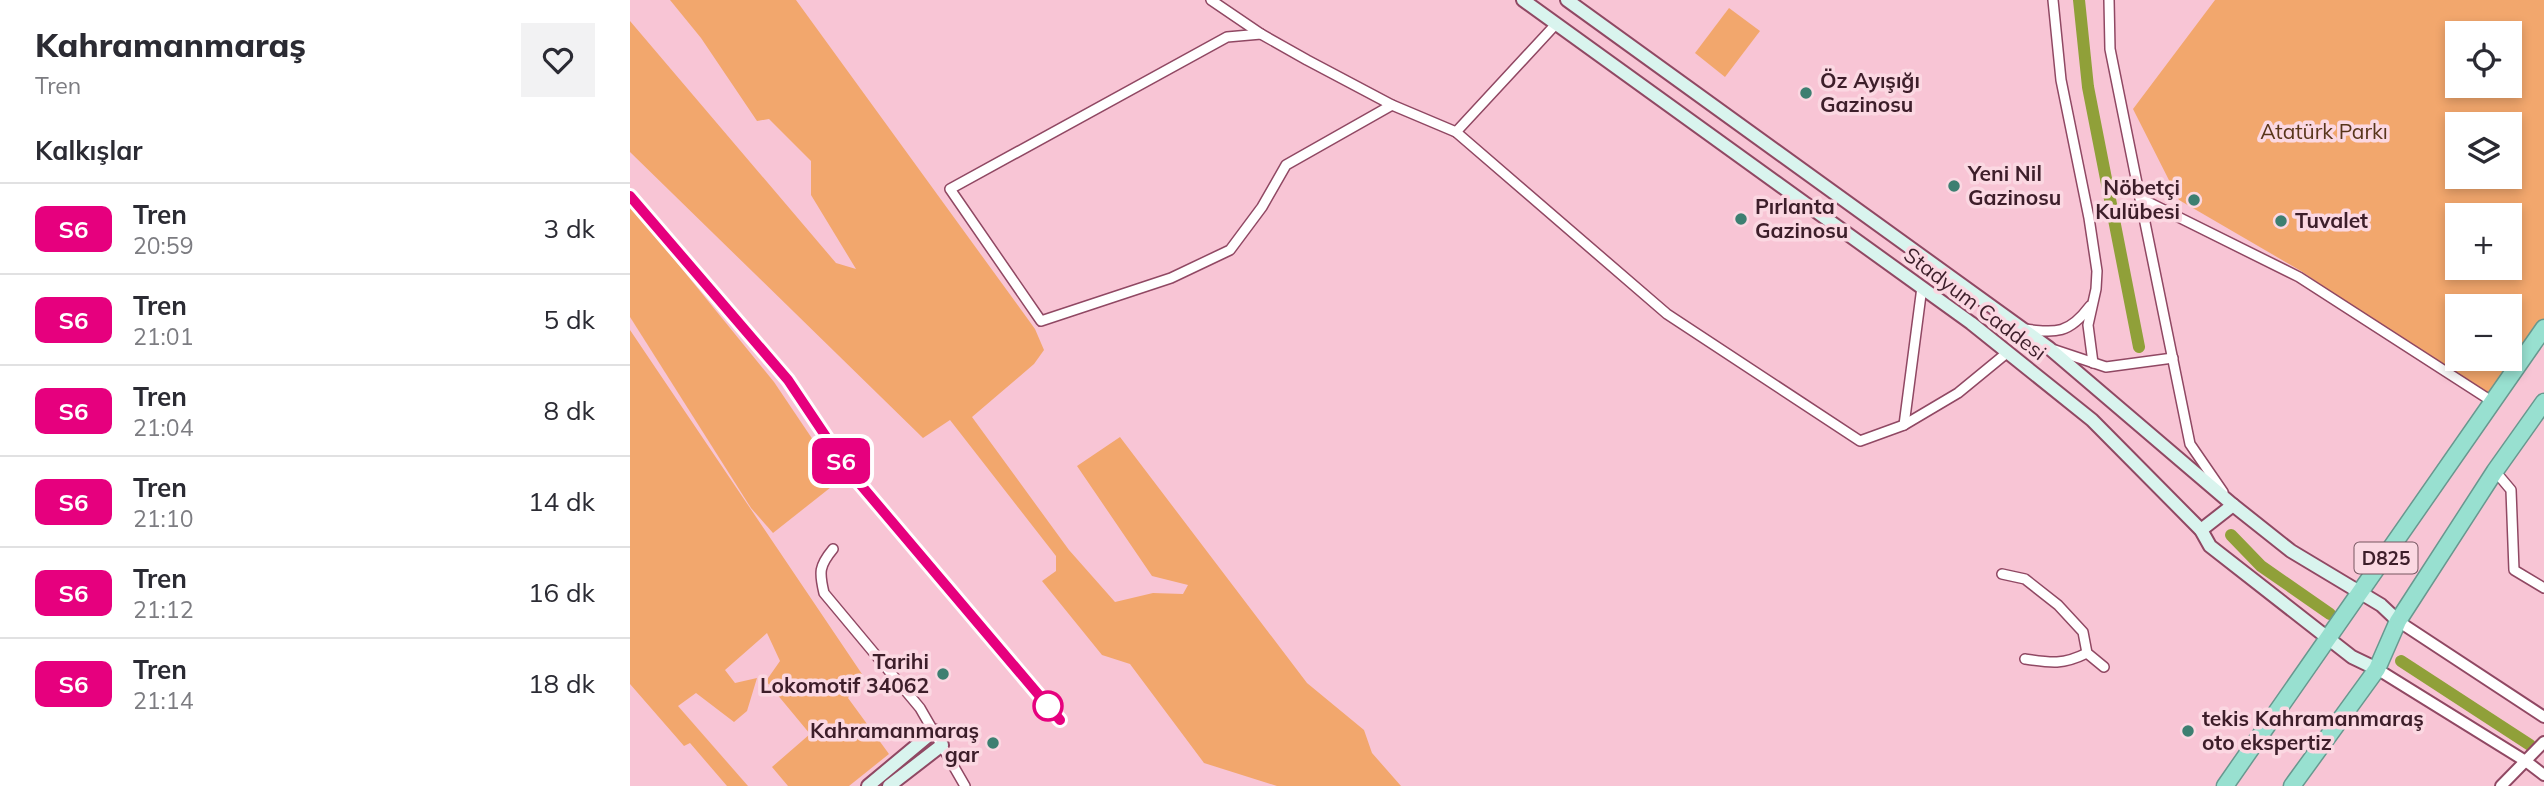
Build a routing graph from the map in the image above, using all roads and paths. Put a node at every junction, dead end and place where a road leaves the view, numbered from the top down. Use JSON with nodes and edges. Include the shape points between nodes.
{"nodes":[{"id":1,"x":1211,"y":0,"type":"edge"},
{"id":2,"x":1523,"y":0,"type":"edge"},
{"id":3,"x":1567,"y":0,"type":"edge"},
{"id":4,"x":2053,"y":0,"type":"edge"},
{"id":5,"x":2109,"y":0,"type":"edge"},
{"id":6,"x":1556,"y":23,"type":"junction"},
{"id":7,"x":1261,"y":34,"type":"junction"},
{"id":8,"x":1392,"y":105,"type":"junction"},
{"id":9,"x":1456,"y":132,"type":"junction"},
{"id":10,"x":2140,"y":198,"type":"junction"},
{"id":11,"x":1922,"y":287,"type":"junction"},
{"id":12,"x":2093,"y":302,"type":"junction"},
{"id":13,"x":2544,"y":328,"type":"edge"},
{"id":14,"x":2023,"y":329,"type":"junction"},
{"id":15,"x":2049,"y":348,"type":"junction"},
{"id":16,"x":2008,"y":352,"type":"junction"},
{"id":17,"x":2173,"y":358,"type":"junction"},
{"id":18,"x":2093,"y":363,"type":"junction"},
{"id":19,"x":2493,"y":402,"type":"junction"},
{"id":20,"x":2544,"y":402,"type":"edge"},
{"id":21,"x":1904,"y":425,"type":"junction"},
{"id":22,"x":2494,"y":471,"type":"junction"},
{"id":23,"x":2233,"y":505,"type":"junction"},
{"id":24,"x":2201,"y":530,"type":"junction"},
{"id":25,"x":833,"y":549,"type":"dead end"},
{"id":26,"x":2002,"y":574,"type":"dead end"},
{"id":27,"x":2544,"y":588,"type":"edge"},
{"id":28,"x":2360,"y":595,"type":"junction"},
{"id":29,"x":2399,"y":621,"type":"junction"},
{"id":30,"x":2328,"y":638,"type":"junction"},
{"id":31,"x":2087,"y":653,"type":"junction"},
{"id":32,"x":2025,"y":659,"type":"dead end"},
{"id":33,"x":2104,"y":667,"type":"dead end"},
{"id":34,"x":2377,"y":669,"type":"junction"},
{"id":35,"x":2544,"y":717,"type":"edge"},
{"id":36,"x":934,"y":731,"type":"junction"},
{"id":37,"x":2544,"y":742,"type":"edge"},
{"id":38,"x":942,"y":745,"type":"junction"},
{"id":39,"x":2527,"y":762,"type":"junction"},
{"id":40,"x":2544,"y":775,"type":"edge"},
{"id":41,"x":868,"y":786,"type":"edge"},
{"id":42,"x":889,"y":786,"type":"edge"},
{"id":43,"x":965,"y":786,"type":"edge"},
{"id":44,"x":2225,"y":786,"type":"edge"},
{"id":45,"x":2292,"y":786,"type":"edge"},
{"id":46,"x":2501,"y":786,"type":"edge"}],
"edges":[{"from":1,"to":7,"type":"street"},
{"from":2,"to":6,"type":"main road","name":"Stadyum Caddesi"},
{"from":3,"to":14,"type":"main road","name":"Stadyum Caddesi"},
{"from":4,"to":12,"type":"street","via":[[2061,80],[2097,271]]},
{"from":5,"to":10,"type":"street","via":[[2110,49]]},
{"from":6,"to":9,"type":"street"},
{"from":6,"to":11,"type":"main road","name":"Stadyum Caddesi"},
{"from":7,"to":8,"type":"street"},
{"from":7,"to":8,"type":"street","via":[[1227,37],[950,189],[1041,321],[1171,278],[1230,250],[1286,165]]},
{"from":8,"to":9,"type":"street"},
{"from":9,"to":21,"type":"street","via":[[1667,314],[1848,433],[1860,440]]},
{"from":10,"to":17,"type":"street"},
{"from":10,"to":19,"type":"street","via":[[2299,276]]},
{"from":11,"to":16,"type":"main road","name":"Stadyum Caddesi"},
{"from":11,"to":21,"type":"street"},
{"from":12,"to":14,"type":"street","via":[[2070,328],[2054,333]]},
{"from":12,"to":18,"type":"street","via":[[2088,325]]},
{"from":13,"to":19,"type":"highway","number":"D825"},
{"from":14,"to":15,"type":"main road","name":"Stadyum Caddesi"},
{"from":15,"to":18,"type":"street"},
{"from":15,"to":23,"type":"main road","name":"Stadyum Caddesi"},
{"from":16,"to":21,"type":"street","via":[[1958,393]]},
{"from":16,"to":24,"type":"main road","name":"Stadyum Caddesi","via":[[2092,420]]},
{"from":17,"to":18,"type":"street","via":[[2106,367]]},
{"from":17,"to":23,"type":"street","via":[[2190,444]]},
{"from":19,"to":28,"type":"highway","number":"D825"},
{"from":20,"to":22,"type":"highway","number":"D825"},
{"from":22,"to":27,"type":"street","via":[[2511,490],[2514,570]]},
{"from":22,"to":29,"type":"highway","number":"D825"},
{"from":23,"to":24,"type":"main road"},
{"from":23,"to":28,"type":"main road","name":"Stadyum Caddesi","via":[[2291,551]]},
{"from":24,"to":30,"type":"main road","name":"Stadyum Caddesi","via":[[2210,546]]},
{"from":25,"to":36,"type":"street","via":[[820,575],[824,593]]},
{"from":26,"to":31,"type":"street","via":[[2025,579],[2058,605],[2083,632]]},
{"from":28,"to":29,"type":"main road","name":"Stadyum Caddesi"},
{"from":28,"to":30,"type":"highway","number":"D825"},
{"from":29,"to":34,"type":"highway","number":"D825"},
{"from":29,"to":35,"type":"street"},
{"from":30,"to":34,"type":"main road","name":"Stadyum Caddesi"},
{"from":30,"to":44,"type":"highway","number":"D825"},
{"from":31,"to":32,"type":"street","via":[[2060,663]]},
{"from":31,"to":33,"type":"street"},
{"from":34,"to":39,"type":"street"},
{"from":34,"to":45,"type":"highway","number":"D825"},
{"from":36,"to":38,"type":"street"},
{"from":36,"to":41,"type":"main road"},
{"from":37,"to":39,"type":"street"},
{"from":38,"to":42,"type":"main road"},
{"from":38,"to":43,"type":"street"},
{"from":39,"to":40,"type":"street"},
{"from":39,"to":46,"type":"street"}]}
